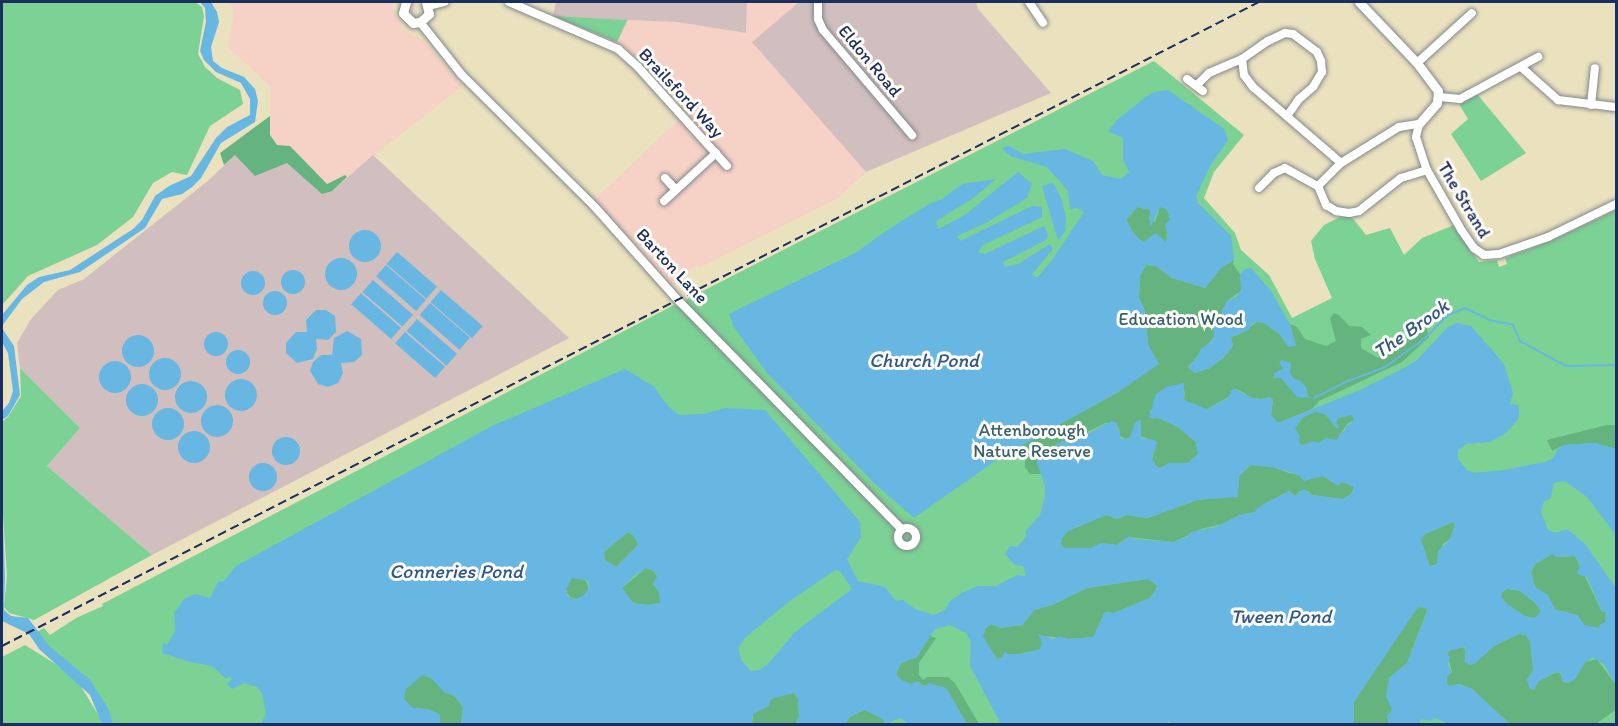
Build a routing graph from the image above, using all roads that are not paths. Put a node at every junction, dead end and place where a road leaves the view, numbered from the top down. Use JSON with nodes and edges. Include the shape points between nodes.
{"nodes":[{"id":1,"x":406,"y":2,"type":"edge"},
{"id":2,"x":444,"y":2,"type":"edge"},
{"id":3,"x":509,"y":2,"type":"edge"},
{"id":4,"x":818,"y":2,"type":"edge"},
{"id":5,"x":1029,"y":2,"type":"edge"},
{"id":6,"x":1365,"y":3,"type":"edge"},
{"id":7,"x":427,"y":4,"type":"edge"},
{"id":8,"x":1470,"y":17,"type":"dead end"},
{"id":9,"x":420,"y":22,"type":"junction"},
{"id":10,"x":1043,"y":23,"type":"dead end"},
{"id":11,"x":1538,"y":57,"type":"dead end"},
{"id":12,"x":1242,"y":59,"type":"junction"},
{"id":13,"x":1417,"y":63,"type":"junction"},
{"id":14,"x":1521,"y":68,"type":"junction"},
{"id":15,"x":1604,"y":78,"type":"dead end"},
{"id":16,"x":1187,"y":79,"type":"dead end"},
{"id":17,"x":1440,"y":97,"type":"junction"},
{"id":18,"x":1591,"y":105,"type":"junction"},
{"id":19,"x":1617,"y":107,"type":"edge"},
{"id":20,"x":1287,"y":116,"type":"junction"},
{"id":21,"x":1419,"y":124,"type":"junction"},
{"id":22,"x":912,"y":135,"type":"dead end"},
{"id":23,"x":716,"y":153,"type":"junction"},
{"id":24,"x":1341,"y":163,"type":"junction"},
{"id":25,"x":727,"y":166,"type":"dead end"},
{"id":26,"x":1427,"y":170,"type":"junction"},
{"id":27,"x":665,"y":178,"type":"dead end"},
{"id":28,"x":1318,"y":186,"type":"junction"},
{"id":29,"x":1259,"y":188,"type":"dead end"},
{"id":30,"x":676,"y":190,"type":"junction"},
{"id":31,"x":664,"y":201,"type":"dead end"},
{"id":32,"x":1617,"y":204,"type":"edge"},
{"id":33,"x":902,"y":530,"type":"dead end"}],
"edges":[{"from":1,"to":9,"type":"street","name":"Barton Lane","via":[[404,16]]},
{"from":2,"to":7,"type":"street"},
{"from":3,"to":23,"type":"street","name":"Brailsford Way","via":[[618,49]]},
{"from":4,"to":22,"type":"street","name":"Eldon Road","via":[[818,19],[824,30]]},
{"from":5,"to":10,"type":"street"},
{"from":6,"to":13,"type":"street"},
{"from":7,"to":9,"type":"street","via":[[429,14]]},
{"from":8,"to":13,"type":"street"},
{"from":9,"to":33,"type":"street","name":"Barton Lane","via":[[461,74],[594,206],[678,299]]},
{"from":11,"to":14,"type":"street"},
{"from":12,"to":16,"type":"street","via":[[1209,73],[1199,88]]},
{"from":12,"to":20,"type":"street","via":[[1244,75],[1253,87]]},
{"from":12,"to":20,"type":"street","via":[[1285,33],[1301,38],[1317,52],[1322,61],[1319,78]]},
{"from":13,"to":17,"type":"street"},
{"from":14,"to":17,"type":"street","via":[[1460,99]]},
{"from":14,"to":18,"type":"street","via":[[1558,99]]},
{"from":15,"to":18,"type":"street","via":[[1595,72]]},
{"from":17,"to":21,"type":"street"},
{"from":18,"to":19,"type":"street"},
{"from":20,"to":24,"type":"street"},
{"from":21,"to":24,"type":"street","via":[[1399,128]]},
{"from":21,"to":26,"type":"street","name":"The Strand","via":[[1416,137]]},
{"from":23,"to":25,"type":"street","name":"Brailsford Way"},
{"from":23,"to":30,"type":"street"},
{"from":24,"to":28,"type":"street"},
{"from":26,"to":28,"type":"street","via":[[1401,178],[1359,211],[1350,213],[1326,205]]},
{"from":26,"to":32,"type":"street","name":"The Strand","via":[[1462,231],[1484,255],[1499,254],[1548,237]]},
{"from":27,"to":30,"type":"street"},
{"from":28,"to":29,"type":"street","via":[[1285,168]]},
{"from":30,"to":31,"type":"street"}]}
